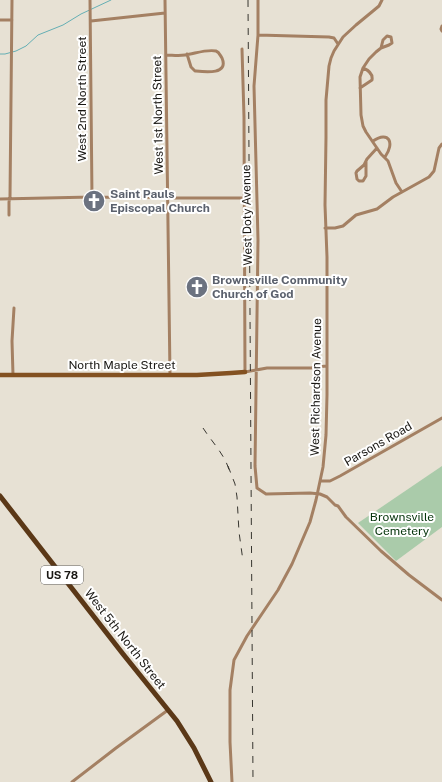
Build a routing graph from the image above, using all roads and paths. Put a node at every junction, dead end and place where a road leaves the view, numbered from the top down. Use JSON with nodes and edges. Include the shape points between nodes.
{"nodes":[{"id":1,"x":12,"y":0,"type":"edge"},
{"id":2,"x":90,"y":0,"type":"edge"},
{"id":3,"x":165,"y":0,"type":"edge"},
{"id":4,"x":258,"y":0,"type":"edge"},
{"id":5,"x":382,"y":0,"type":"edge"},
{"id":6,"x":165,"y":13,"type":"junction"},
{"id":7,"x":0,"y":20,"type":"edge"},
{"id":8,"x":12,"y":20,"type":"junction"},
{"id":9,"x":91,"y":22,"type":"junction"},
{"id":10,"x":442,"y":26,"type":"edge"},
{"id":11,"x":442,"y":31,"type":"edge"},
{"id":12,"x":258,"y":35,"type":"junction"},
{"id":13,"x":338,"y":44,"type":"junction"},
{"id":14,"x":381,"y":48,"type":"dead end"},
{"id":15,"x":242,"y":49,"type":"dead end"},
{"id":16,"x":187,"y":54,"type":"junction"},
{"id":17,"x":166,"y":55,"type":"junction"},
{"id":18,"x":363,"y":68,"type":"junction"},
{"id":19,"x":360,"y":88,"type":"junction"},
{"id":20,"x":372,"y":141,"type":"junction"},
{"id":21,"x":442,"y":144,"type":"edge"},
{"id":22,"x":378,"y":148,"type":"junction"},
{"id":23,"x":385,"y":157,"type":"junction"},
{"id":24,"x":366,"y":162,"type":"junction"},
{"id":25,"x":402,"y":192,"type":"junction"},
{"id":26,"x":92,"y":197,"type":"junction"},
{"id":27,"x":168,"y":198,"type":"junction"},
{"id":28,"x":244,"y":198,"type":"junction"},
{"id":29,"x":0,"y":199,"type":"edge"},
{"id":30,"x":9,"y":199,"type":"junction"},
{"id":31,"x":9,"y":215,"type":"dead end"},
{"id":32,"x":325,"y":228,"type":"junction"},
{"id":33,"x":14,"y":308,"type":"dead end"},
{"id":34,"x":326,"y":366,"type":"junction"},
{"id":35,"x":255,"y":369,"type":"junction"},
{"id":36,"x":245,"y":372,"type":"junction"},
{"id":37,"x":0,"y":375,"type":"edge"},
{"id":38,"x":13,"y":375,"type":"junction"},
{"id":39,"x":170,"y":375,"type":"junction"},
{"id":40,"x":442,"y":418,"type":"edge"},
{"id":41,"x":320,"y":481,"type":"junction"},
{"id":42,"x":317,"y":494,"type":"junction"},
{"id":43,"x":0,"y":496,"type":"edge"},
{"id":44,"x":442,"y":600,"type":"edge"},
{"id":45,"x":168,"y":710,"type":"junction"},
{"id":46,"x":72,"y":782,"type":"edge"},
{"id":47,"x":211,"y":782,"type":"edge"},
{"id":48,"x":231,"y":782,"type":"edge"}],
"edges":[{"from":1,"to":8,"type":"street"},
{"from":2,"to":9,"type":"street","name":"West 2nd North Street"},
{"from":3,"to":6,"type":"street","name":"West 1st North Street"},
{"from":4,"to":12,"type":"street","name":"West Doty Avenue"},
{"from":5,"to":13,"type":"street","name":"West Richardson Avenue","via":[[379,6],[349,31]]},
{"from":6,"to":9,"type":"street"},
{"from":6,"to":17,"type":"street","name":"West 1st North Street"},
{"from":7,"to":8,"type":"street"},
{"from":8,"to":30,"type":"street"},
{"from":9,"to":26,"type":"street","name":"West 2nd North Street"},
{"from":10,"to":11,"type":"street"},
{"from":12,"to":13,"type":"street","via":[[329,37],[334,38]]},
{"from":12,"to":35,"type":"street","name":"West Doty Avenue","via":[[254,86],[258,240]]},
{"from":13,"to":32,"type":"street","name":"West Richardson Avenue","via":[[331,58],[327,81]]},
{"from":14,"to":18,"type":"street","via":[[368,59]]},
{"from":15,"to":28,"type":"street"},
{"from":16,"to":16,"type":"street","via":[[219,52],[222,66],[213,72],[195,71]]},
{"from":16,"to":17,"type":"street"},
{"from":17,"to":27,"type":"street","name":"West 1st North Street"},
{"from":18,"to":19,"type":"street"},
{"from":18,"to":19,"type":"street","via":[[370,72],[372,80]]},
{"from":19,"to":20,"type":"street","via":[[362,122]]},
{"from":20,"to":22,"type":"street"},
{"from":20,"to":23,"type":"street","via":[[384,136],[387,138],[390,146]]},
{"from":21,"to":25,"type":"street","via":[[434,171],[429,177]]},
{"from":22,"to":23,"type":"street"},
{"from":22,"to":24,"type":"street"},
{"from":23,"to":25,"type":"street"},
{"from":24,"to":24,"type":"street","via":[[356,173],[359,181],[363,181],[366,176]]},
{"from":25,"to":32,"type":"street","via":[[377,209],[356,215],[343,226]]},
{"from":26,"to":27,"type":"street"},
{"from":26,"to":30,"type":"street"},
{"from":27,"to":28,"type":"street"},
{"from":27,"to":39,"type":"street","name":"West 1st North Street"},
{"from":28,"to":36,"type":"street"},
{"from":29,"to":30,"type":"street"},
{"from":30,"to":31,"type":"street"},
{"from":32,"to":34,"type":"street","name":"West Richardson Avenue"},
{"from":33,"to":38,"type":"street"},
{"from":34,"to":35,"type":"street"},
{"from":34,"to":41,"type":"street","name":"West Richardson Avenue","via":[[326,435]]},
{"from":35,"to":36,"type":"street"},
{"from":35,"to":42,"type":"street","name":"West Doty Avenue","via":[[257,488],[266,494]]},
{"from":36,"to":39,"type":"street","name":"North Maple Street"},
{"from":37,"to":38,"type":"street","name":"North Maple Street"},
{"from":38,"to":39,"type":"street","name":"North Maple Street"},
{"from":40,"to":41,"type":"street","name":"Parsons Road","via":[[340,476],[330,481]]},
{"from":41,"to":42,"type":"street","name":"West Richardson Avenue"},
{"from":42,"to":44,"type":"street","via":[[327,497],[338,506],[381,551]]},
{"from":42,"to":48,"type":"street","name":"West Richardson Avenue","via":[[310,522],[292,564],[234,660],[230,690]]},
{"from":43,"to":45,"type":"main road","name":"West 5th North Street","number":"US 78"},
{"from":45,"to":46,"type":"street"},
{"from":45,"to":47,"type":"main road","name":"West 5th North Street","number":"US 78","via":[[194,748]]}]}
